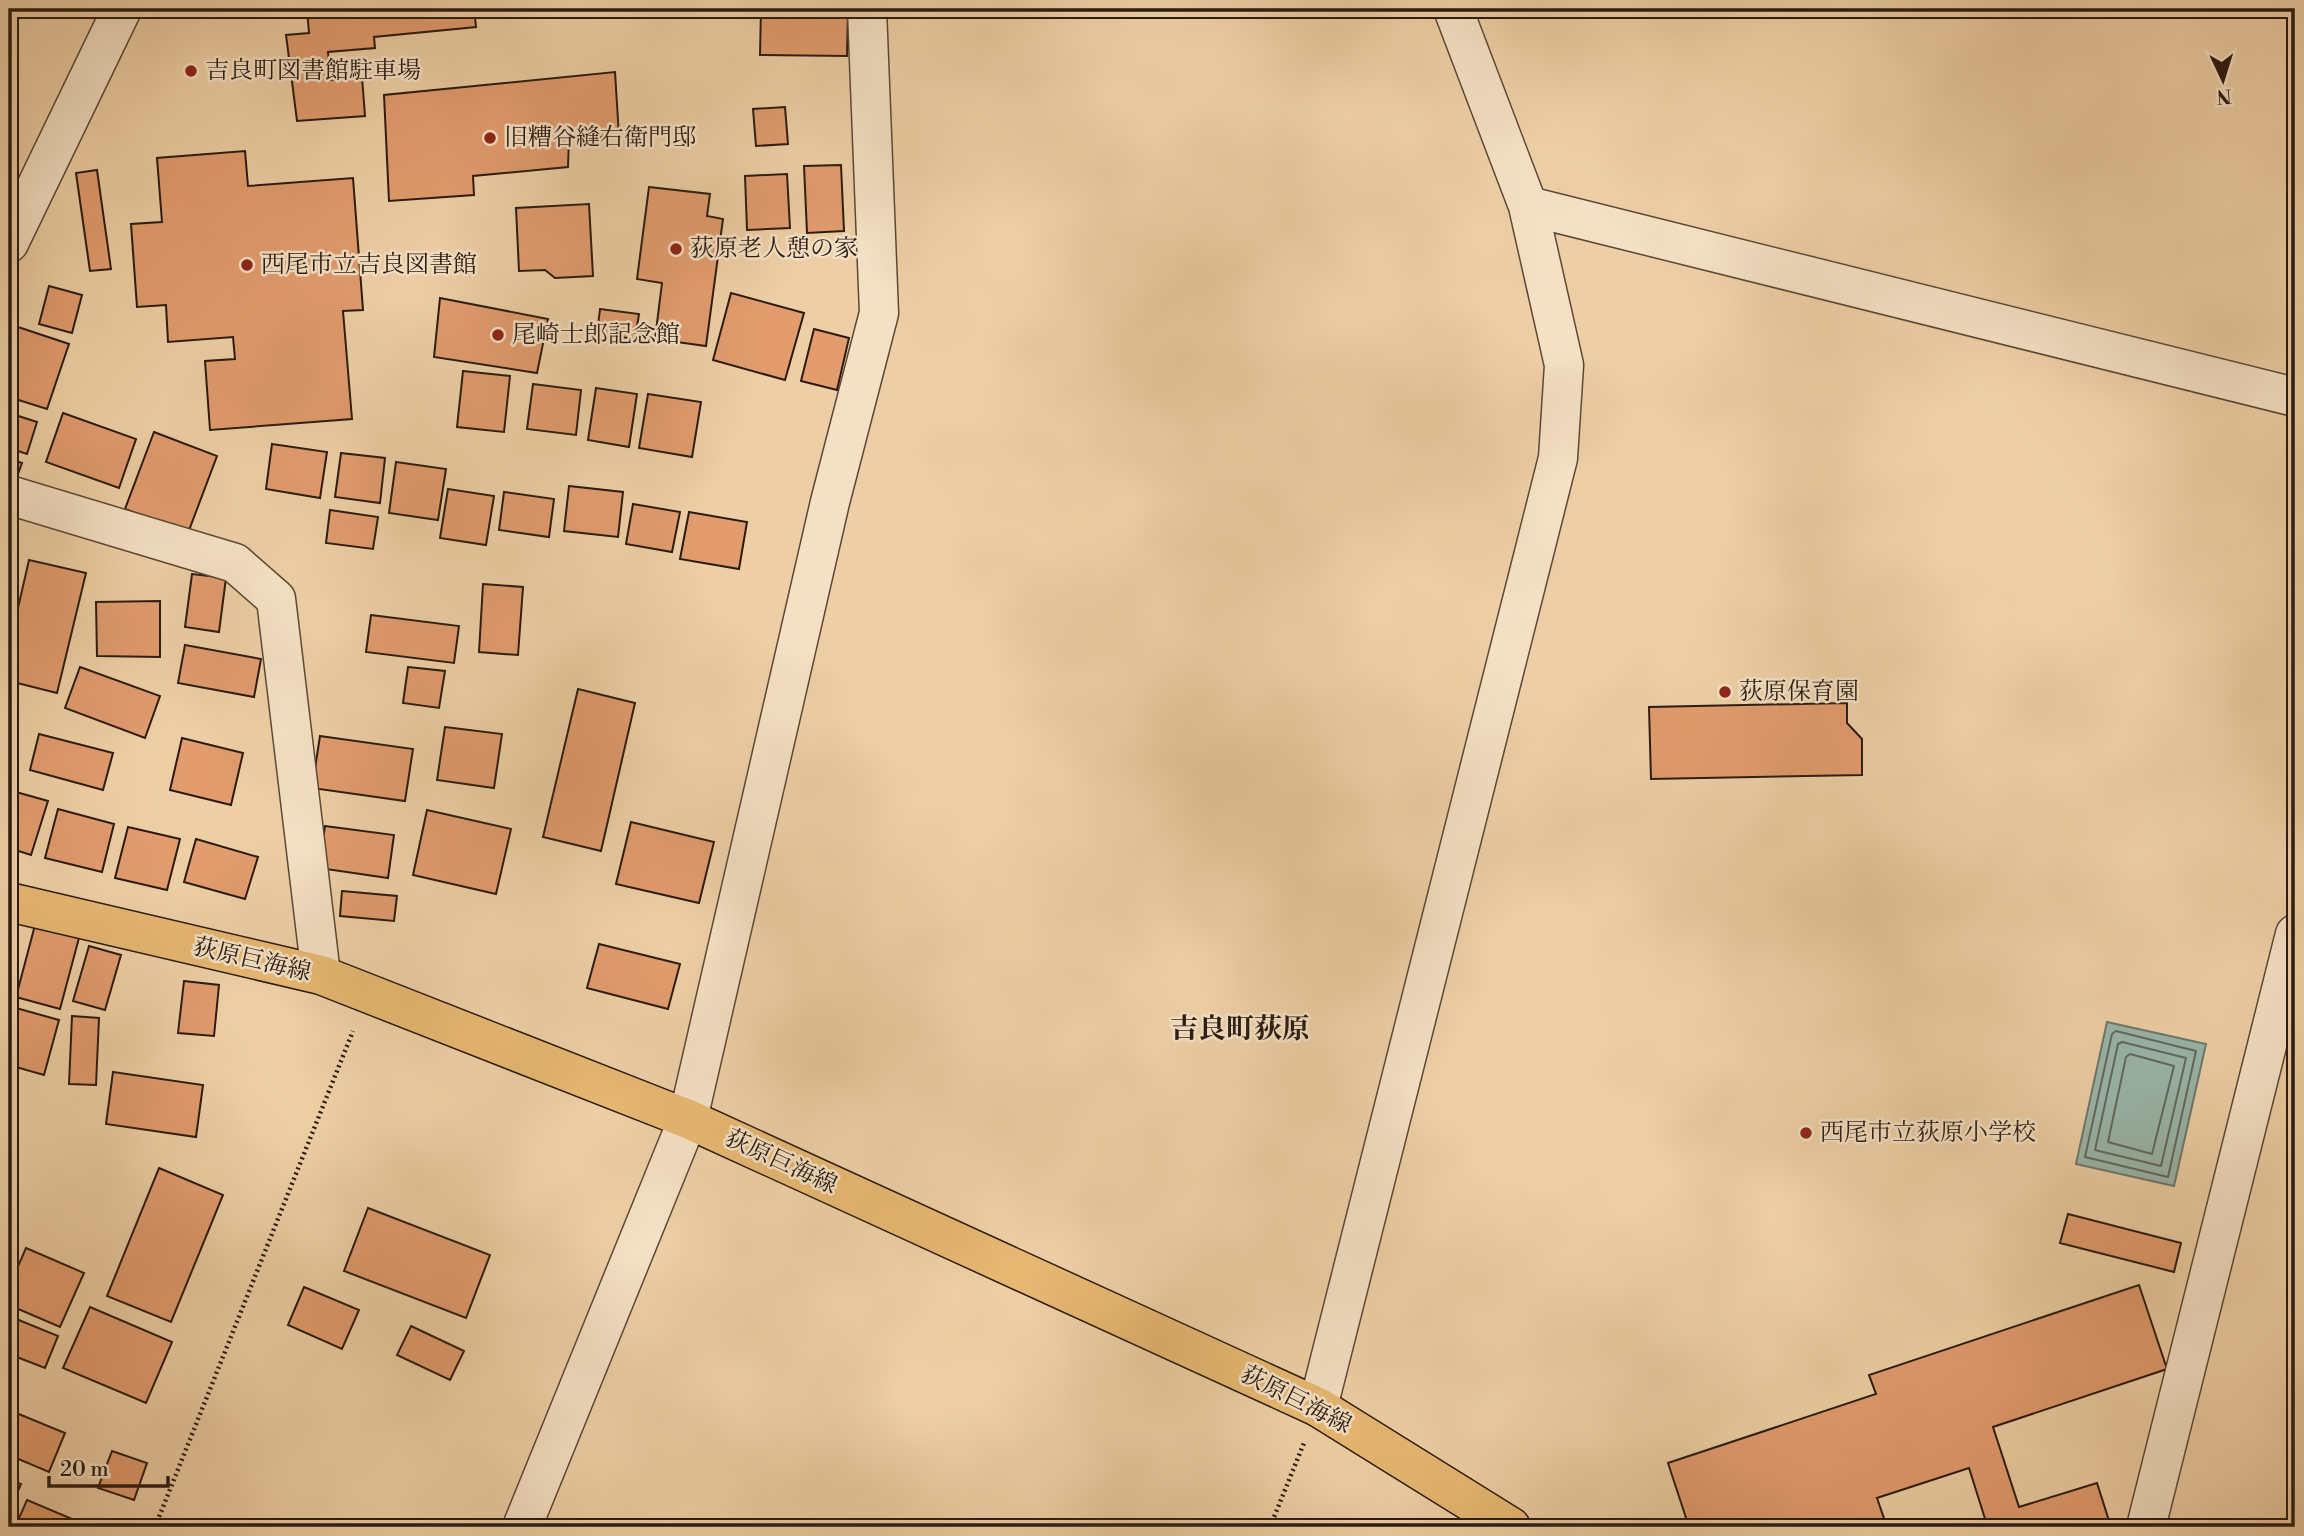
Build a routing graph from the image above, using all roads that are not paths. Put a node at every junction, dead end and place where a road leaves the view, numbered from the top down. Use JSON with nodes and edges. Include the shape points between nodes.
{"nodes":[{"id":1,"x":122,"y":9,"type":"edge"},
{"id":2,"x":867,"y":9,"type":"edge"},
{"id":3,"x":1453,"y":9,"type":"edge"},
{"id":4,"x":1528,"y":206,"type":"junction"},
{"id":5,"x":9,"y":243,"type":"edge"},
{"id":6,"x":2295,"y":397,"type":"edge"},
{"id":7,"x":9,"y":495,"type":"edge"},
{"id":8,"x":9,"y":902,"type":"edge"},
{"id":9,"x":2295,"y":934,"type":"edge"},
{"id":10,"x":321,"y":975,"type":"junction"},
{"id":11,"x":688,"y":1119,"type":"junction"},
{"id":12,"x":1318,"y":1407,"type":"junction"},
{"id":13,"x":522,"y":1527,"type":"edge"},
{"id":14,"x":1511,"y":1527,"type":"edge"},
{"id":15,"x":2147,"y":1527,"type":"edge"}],
"edges":[{"from":1,"to":5,"type":"street"},
{"from":2,"to":11,"type":"street","via":[[879,313],[830,502]]},
{"from":3,"to":4,"type":"street"},
{"from":4,"to":6,"type":"street"},
{"from":4,"to":12,"type":"street","via":[[1564,365],[1558,458]]},
{"from":7,"to":10,"type":"street","via":[[235,564],[276,599]]},
{"from":8,"to":10,"type":"main road","name":"荻原巨海線"},
{"from":9,"to":15,"type":"street"},
{"from":10,"to":11,"type":"main road","name":"荻原巨海線"},
{"from":11,"to":12,"type":"main road","name":"荻原巨海線"},
{"from":11,"to":13,"type":"street"},
{"from":12,"to":14,"type":"main road","name":"荻原巨海線"}]}
